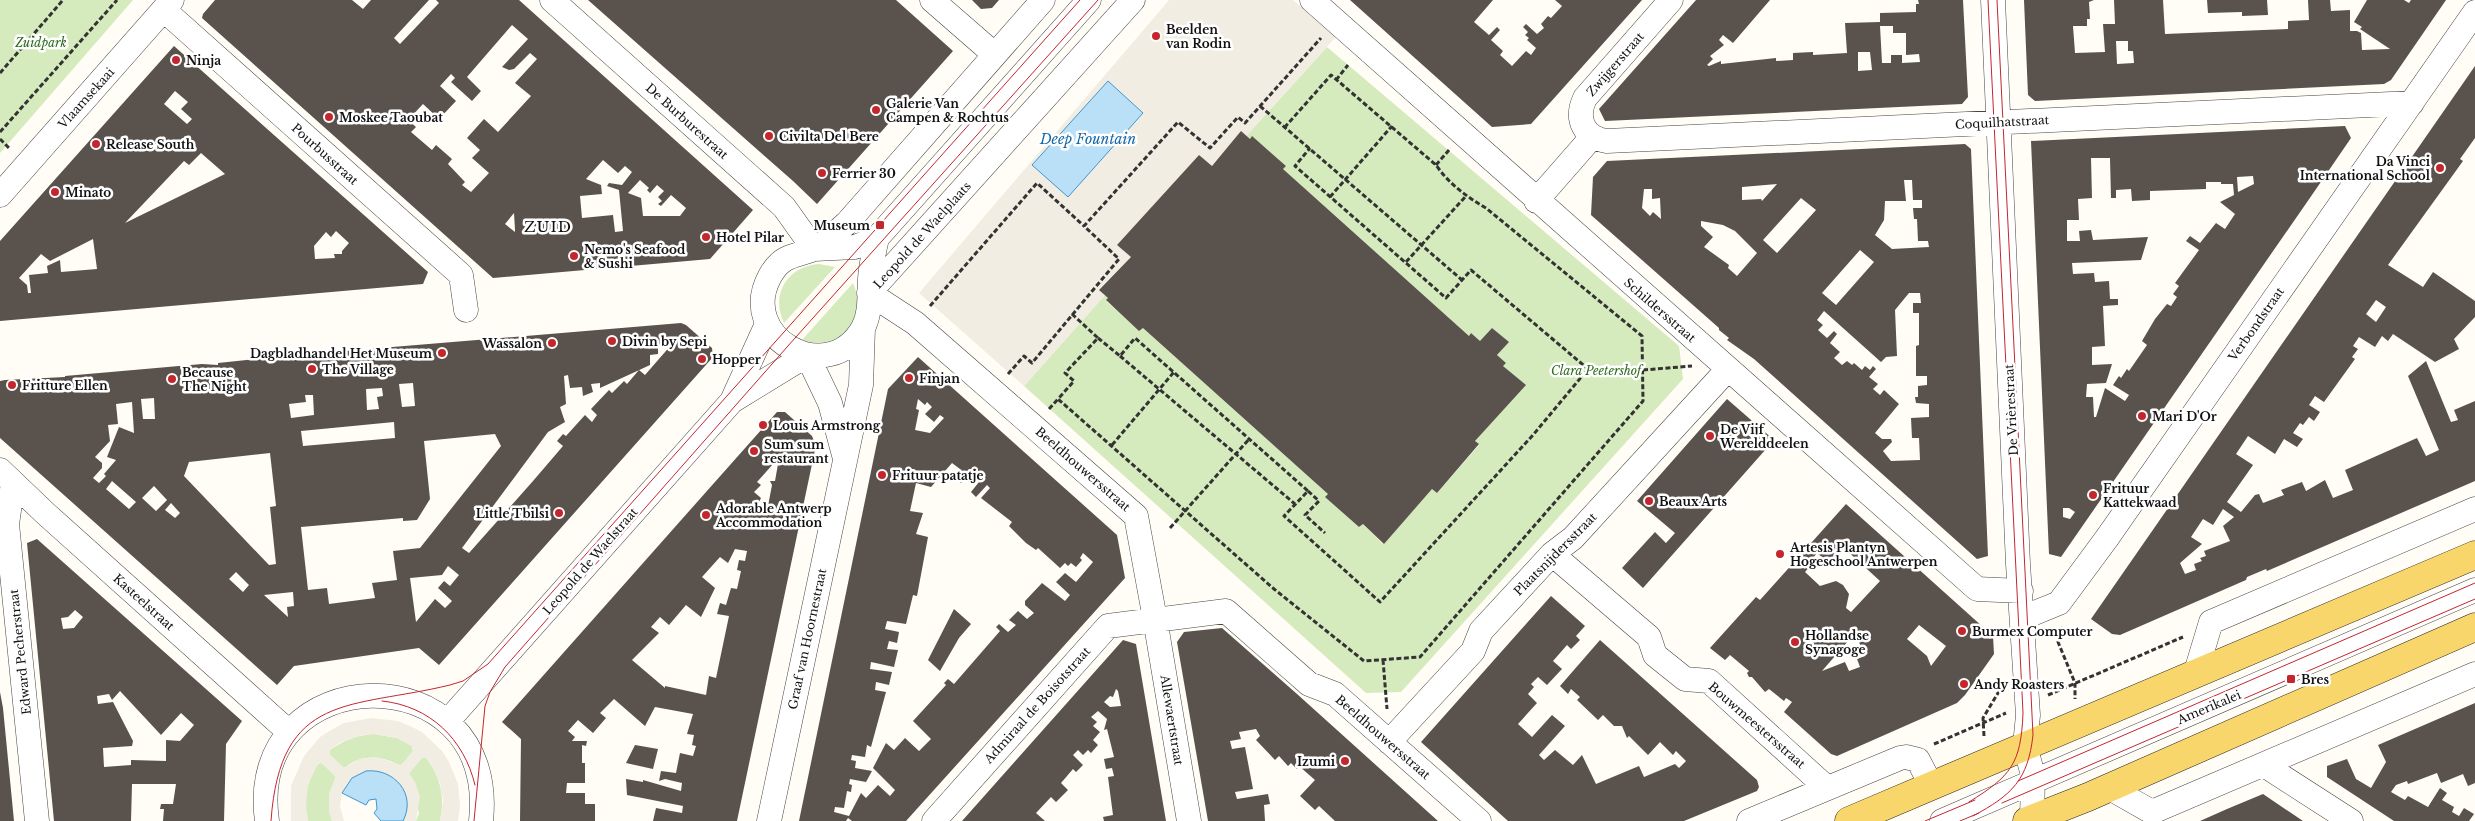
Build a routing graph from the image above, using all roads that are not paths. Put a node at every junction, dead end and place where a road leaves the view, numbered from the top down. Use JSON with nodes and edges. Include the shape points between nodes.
{"nodes":[{"id":1,"x":552,"y":0,"type":"edge"},
{"id":2,"x":932,"y":0,"type":"edge"},
{"id":3,"x":1043,"y":0,"type":"edge"},
{"id":4,"x":1089,"y":0,"type":"edge"},
{"id":5,"x":1133,"y":0,"type":"edge"},
{"id":6,"x":1312,"y":0,"type":"edge"},
{"id":7,"x":1671,"y":0,"type":"edge"},
{"id":8,"x":1994,"y":0,"type":"edge"},
{"id":9,"x":168,"y":5,"type":"edge"},
{"id":10,"x":2475,"y":12,"type":"edge"},
{"id":11,"x":994,"y":54,"type":"junction"},
{"id":12,"x":2412,"y":103,"type":"junction"},
{"id":13,"x":1998,"y":122,"type":"junction"},
{"id":14,"x":1592,"y":137,"type":"junction"},
{"id":15,"x":0,"y":195,"type":"edge"},
{"id":16,"x":1536,"y":201,"type":"junction"},
{"id":17,"x":877,"y":238,"type":"junction"},
{"id":18,"x":814,"y":249,"type":"junction"},
{"id":19,"x":869,"y":292,"type":"junction"},
{"id":20,"x":466,"y":310,"type":"dead end"},
{"id":21,"x":767,"y":324,"type":"junction"},
{"id":22,"x":863,"y":328,"type":"junction"},
{"id":23,"x":807,"y":355,"type":"junction"},
{"id":24,"x":1728,"y":369,"type":"junction"},
{"id":25,"x":732,"y":400,"type":"junction"},
{"id":26,"x":844,"y":456,"type":"junction"},
{"id":27,"x":7,"y":476,"type":"edge"},
{"id":28,"x":2475,"y":509,"type":"edge"},
{"id":29,"x":1552,"y":554,"type":"junction"},
{"id":30,"x":2475,"y":555,"type":"edge"},
{"id":31,"x":2475,"y":590,"type":"edge"},
{"id":32,"x":2020,"y":591,"type":"junction"},
{"id":33,"x":2022,"y":618,"type":"junction"},
{"id":34,"x":1156,"y":619,"type":"junction"},
{"id":35,"x":2475,"y":627,"type":"edge"},
{"id":36,"x":2475,"y":674,"type":"edge"},
{"id":37,"x":2195,"y":675,"type":"junction"},
{"id":38,"x":448,"y":722,"type":"junction"},
{"id":39,"x":289,"y":732,"type":"junction"},
{"id":40,"x":1389,"y":742,"type":"junction"},
{"id":41,"x":2025,"y":746,"type":"junction"},
{"id":42,"x":2264,"y":765,"type":"junction"},
{"id":43,"x":2033,"y":782,"type":"junction"},
{"id":44,"x":1931,"y":785,"type":"junction"},
{"id":45,"x":2108,"y":787,"type":"junction"},
{"id":46,"x":1827,"y":788,"type":"junction"},
{"id":47,"x":2030,"y":820,"type":"edge"},
{"id":48,"x":37,"y":821,"type":"edge"},
{"id":49,"x":268,"y":821,"type":"edge"},
{"id":50,"x":481,"y":821,"type":"edge"},
{"id":51,"x":769,"y":821,"type":"edge"},
{"id":52,"x":934,"y":821,"type":"edge"},
{"id":53,"x":1189,"y":821,"type":"edge"},
{"id":54,"x":1479,"y":821,"type":"edge"},
{"id":55,"x":1749,"y":821,"type":"edge"},
{"id":56,"x":1849,"y":821,"type":"edge"},
{"id":57,"x":1942,"y":821,"type":"edge"},
{"id":58,"x":2351,"y":821,"type":"edge"}],
"edges":[{"from":1,"to":18,"type":"street","name":"De Burburestraat","via":[[784,207]]},
{"from":2,"to":11,"type":"street"},
{"from":3,"to":11,"type":"street"},
{"from":4,"to":17,"type":"street"},
{"from":5,"to":19,"type":"street","name":"Leopold de Waelplaats"},
{"from":6,"to":16,"type":"street","name":"Schildersstraat"},
{"from":7,"to":14,"type":"street","name":"Zwijgerstraat","via":[[1585,98],[1581,107],[1582,125]]},
{"from":8,"to":13,"type":"street","name":"De Vrièrestraat"},
{"from":9,"to":15,"type":"street","name":"Vlaamsekaai"},
{"from":9,"to":20,"type":"street","name":"Pourbusstraat","via":[[461,275]]},
{"from":10,"to":12,"type":"street","name":"Verbondstraat"},
{"from":11,"to":18,"type":"street","via":[[847,223]]},
{"from":12,"to":13,"type":"street","name":"Coquilhatstraat"},
{"from":12,"to":33,"type":"street","name":"Verbondstraat","via":[[2059,603]]},
{"from":13,"to":14,"type":"street","name":"Coquilhatstraat","via":[[1607,142]]},
{"from":13,"to":32,"type":"street","name":"De Vrièrestraat"},
{"from":14,"to":16,"type":"street"},
{"from":16,"to":24,"type":"street","name":"Schildersstraat"},
{"from":17,"to":18,"type":"street","via":[[855,247]]},
{"from":17,"to":19,"type":"street"},
{"from":18,"to":21,"type":"street","via":[[787,258],[771,275],[763,300]]},
{"from":19,"to":22,"type":"street","name":"Leopold de Waelplaats"},
{"from":19,"to":34,"type":"street","name":"Beeldhouwersstraat","via":[[915,323],[1136,516]]},
{"from":21,"to":23,"type":"street","via":[[787,347]]},
{"from":21,"to":25,"type":"street","name":"Leopold de Waelstraat"},
{"from":22,"to":23,"type":"street","name":"Leopold de Waelplaats","via":[[843,349],[818,356]]},
{"from":22,"to":26,"type":"street","name":"Graaf van Hoornestraat","via":[[861,384]]},
{"from":23,"to":25,"type":"street","name":"Leopold de Waelstraat"},
{"from":23,"to":26,"type":"street","name":"Graaf van Hoornestraat","via":[[830,403]]},
{"from":24,"to":29,"type":"street","name":"Plaatsnijdersstraat","via":[[1573,538]]},
{"from":24,"to":32,"type":"street","name":"Schildersstraat","via":[[1977,589]]},
{"from":25,"to":38,"type":"street","name":"Leopold de Waelstraat"},
{"from":26,"to":51,"type":"street","name":"Graaf van Hoornestraat"},
{"from":27,"to":39,"type":"street","name":"Kasteelstraat"},
{"from":27,"to":48,"type":"street","name":"Edward Pecherstraat","via":[[7,524]]},
{"from":28,"to":37,"type":"street","via":[[2211,622]]},
{"from":29,"to":40,"type":"street","name":"Plaatsnijdersstraat","via":[[1481,631],[1473,651]]},
{"from":29,"to":46,"type":"street","name":"Bouwmeestersstraat","via":[[1649,636],[1655,655],[1685,679],[1709,681]]},
{"from":30,"to":37,"type":"main road"},
{"from":31,"to":43,"type":"street","name":"Amerikalei"},
{"from":32,"to":33,"type":"street","name":"De Vrièrestraat"},
{"from":33,"to":41,"type":"street","name":"De Vrièrestraat","via":[[2028,715]]},
{"from":34,"to":40,"type":"street","name":"Beeldhouwersstraat","via":[[1226,611],[1309,684],[1335,694]]},
{"from":34,"to":52,"type":"street","name":"Admiraal de Boisotstraat","via":[[1108,626]]},
{"from":34,"to":53,"type":"street","name":"Allewaertstraat"},
{"from":35,"to":45,"type":"main road"},
{"from":36,"to":42,"type":"street"},
{"from":37,"to":41,"type":"main road"},
{"from":38,"to":39,"type":"street","via":[[404,699],[362,695],[311,713]]},
{"from":38,"to":50,"type":"street","via":[[464,742],[480,778]]},
{"from":39,"to":49,"type":"street","via":[[273,762],[268,781]]},
{"from":40,"to":54,"type":"street","name":"Beeldhouwersstraat"},
{"from":41,"to":43,"type":"street","name":"De Vrièrestraat"},
{"from":41,"to":44,"type":"main road"},
{"from":42,"to":45,"type":"street","via":[[2152,812]]},
{"from":42,"to":58,"type":"street"},
{"from":43,"to":47,"type":"street","name":"De Vrièrestraat"},
{"from":43,"to":57,"type":"street","name":"Amerikalei"},
{"from":44,"to":46,"type":"street","via":[[1922,764],[1906,757]]},
{"from":44,"to":56,"type":"main road"},
{"from":45,"to":47,"type":"main road"},
{"from":46,"to":55,"type":"street"}]}
